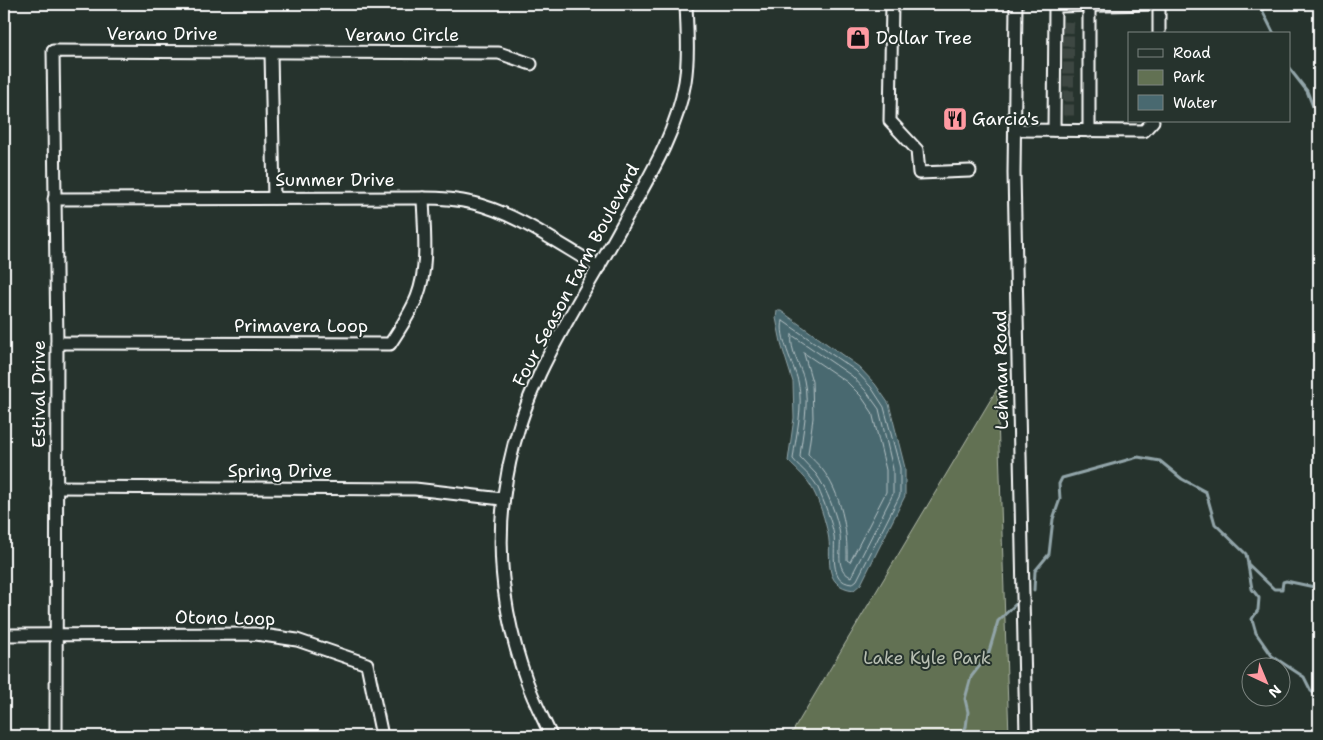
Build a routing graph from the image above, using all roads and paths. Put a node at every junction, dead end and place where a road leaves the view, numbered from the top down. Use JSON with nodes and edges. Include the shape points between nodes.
{"nodes":[{"id":1,"x":686,"y":4,"type":"edge"},
{"id":2,"x":892,"y":4,"type":"edge"},
{"id":3,"x":1016,"y":4,"type":"edge"},
{"id":4,"x":1157,"y":4,"type":"edge"},
{"id":5,"x":1088,"y":5,"type":"edge"},
{"id":6,"x":1159,"y":32,"type":"edge"},
{"id":7,"x":53,"y":51,"type":"joint"},
{"id":8,"x":272,"y":53,"type":"junction"},
{"id":9,"x":531,"y":64,"type":"dead end"},
{"id":10,"x":1153,"y":122,"type":"edge"},
{"id":11,"x":1014,"y":130,"type":"junction"},
{"id":12,"x":1054,"y":130,"type":"junction"},
{"id":13,"x":1088,"y":131,"type":"junction"},
{"id":14,"x":970,"y":171,"type":"dead end"},
{"id":15,"x":274,"y":198,"type":"junction"},
{"id":16,"x":424,"y":198,"type":"junction"},
{"id":17,"x":54,"y":199,"type":"junction"},
{"id":18,"x":599,"y":267,"type":"junction"},
{"id":19,"x":57,"y":344,"type":"junction"},
{"id":20,"x":56,"y":488,"type":"junction"},
{"id":21,"x":502,"y":499,"type":"junction"},
{"id":22,"x":56,"y":634,"type":"junction"},
{"id":23,"x":4,"y":635,"type":"edge"},
{"id":24,"x":56,"y":736,"type":"edge"},
{"id":25,"x":382,"y":736,"type":"edge"},
{"id":26,"x":551,"y":736,"type":"edge"},
{"id":27,"x":1026,"y":736,"type":"edge"}],
"edges":[{"from":1,"to":18,"type":"street","name":"Four Season Farm Boulevard","via":[[687,61],[676,117],[659,159]]},
{"from":2,"to":14,"type":"street","via":[[890,121],[917,150],[919,173]]},
{"from":3,"to":11,"type":"street","name":"Lehman Road"},
{"from":4,"to":5,"type":"street"},
{"from":4,"to":6,"type":"street"},
{"from":5,"to":12,"type":"street","via":[[1055,6],[1059,27],[1059,110]]},
{"from":5,"to":13,"type":"street","via":[[1083,28],[1083,110]]},
{"from":7,"to":8,"type":"street","name":"Verano Drive"},
{"from":7,"to":17,"type":"street","name":"Estival Drive"},
{"from":8,"to":9,"type":"street","name":"Verano Circle","via":[[498,53]]},
{"from":8,"to":15,"type":"street"},
{"from":10,"to":13,"type":"street","via":[[1144,131]]},
{"from":11,"to":12,"type":"street"},
{"from":11,"to":27,"type":"street","name":"Lehman Road"},
{"from":12,"to":13,"type":"street"},
{"from":15,"to":16,"type":"street","name":"Summer Drive"},
{"from":15,"to":17,"type":"street","name":"Summer Drive"},
{"from":16,"to":18,"type":"street","name":"Summer Drive","via":[[460,200],[490,209]]},
{"from":16,"to":19,"type":"street","name":"Primavera Loop","via":[[422,281],[409,313],[390,344]]},
{"from":17,"to":19,"type":"street","name":"Estival Drive"},
{"from":18,"to":21,"type":"street","name":"Four Season Farm Boulevard","via":[[531,393],[513,446]]},
{"from":19,"to":20,"type":"street","name":"Estival Drive"},
{"from":20,"to":21,"type":"street","name":"Spring Drive","via":[[415,489]]},
{"from":20,"to":22,"type":"street","name":"Estival Drive"},
{"from":21,"to":26,"type":"street","name":"Four Season Farm Boulevard","via":[[501,558],[506,606],[523,670]]},
{"from":22,"to":23,"type":"street","name":"Otono Loop"},
{"from":22,"to":24,"type":"street","name":"Estival Drive"},
{"from":22,"to":25,"type":"street","name":"Otono Loop","via":[[269,635],[313,645],[367,664]]}]}
